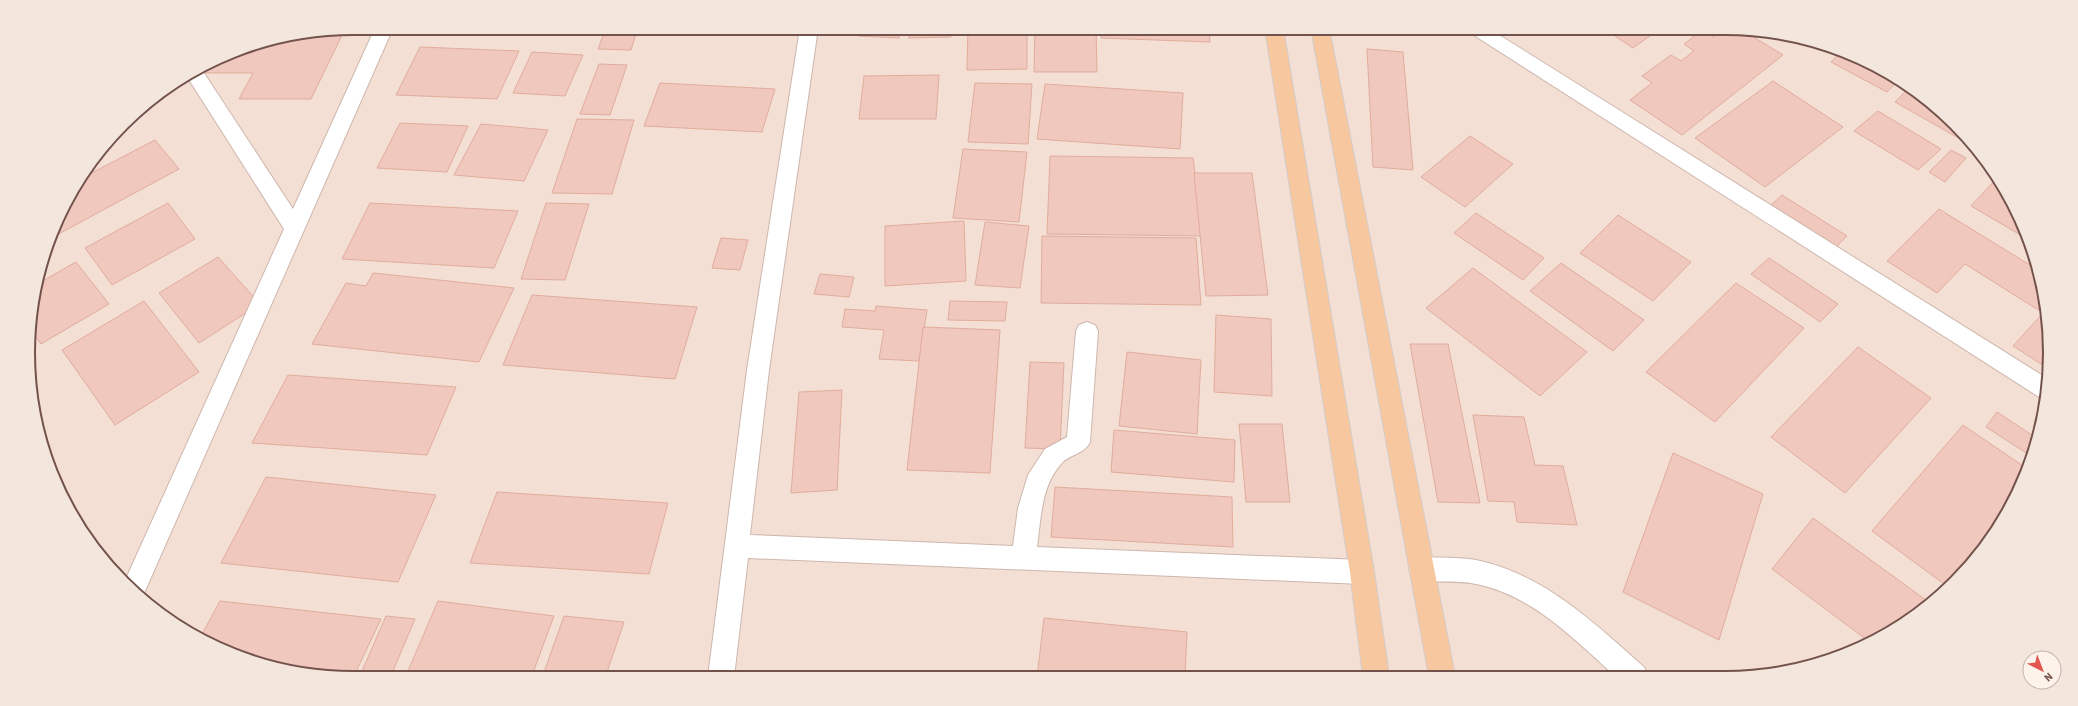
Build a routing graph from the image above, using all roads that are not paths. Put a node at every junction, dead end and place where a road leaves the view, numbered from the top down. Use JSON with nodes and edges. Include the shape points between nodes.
{"nodes":[{"id":1,"x":381,"y":35,"type":"edge"},
{"id":2,"x":808,"y":35,"type":"edge"},
{"id":3,"x":1275,"y":35,"type":"edge"},
{"id":4,"x":1321,"y":35,"type":"edge"},
{"id":5,"x":1486,"y":35,"type":"edge"},
{"id":6,"x":197,"y":77,"type":"edge"},
{"id":7,"x":295,"y":229,"type":"junction"},
{"id":8,"x":1087,"y":331,"type":"dead end"},
{"id":9,"x":2041,"y":386,"type":"edge"},
{"id":10,"x":736,"y":546,"type":"junction"},
{"id":11,"x":1024,"y":557,"type":"junction"},
{"id":12,"x":1421,"y":569,"type":"junction"},
{"id":13,"x":1362,"y":572,"type":"junction"},
{"id":14,"x":136,"y":585,"type":"edge"},
{"id":15,"x":722,"y":671,"type":"edge"},
{"id":16,"x":1375,"y":671,"type":"edge"},
{"id":17,"x":1441,"y":671,"type":"edge"},
{"id":18,"x":1629,"y":671,"type":"edge"}],
"edges":[{"from":1,"to":7,"type":"street"},
{"from":2,"to":10,"type":"street","via":[[758,370]]},
{"from":3,"to":13,"type":"main road"},
{"from":4,"to":12,"type":"main road"},
{"from":5,"to":9,"type":"street"},
{"from":6,"to":7,"type":"street"},
{"from":7,"to":14,"type":"street"},
{"from":8,"to":11,"type":"street","via":[[1078,442],[1054,456],[1036,483]]},
{"from":10,"to":11,"type":"street"},
{"from":10,"to":15,"type":"street"},
{"from":11,"to":13,"type":"street"},
{"from":12,"to":17,"type":"main road"},
{"from":12,"to":18,"type":"street","via":[[1476,572],[1516,585],[1550,603]]},
{"from":13,"to":16,"type":"main road"}]}
